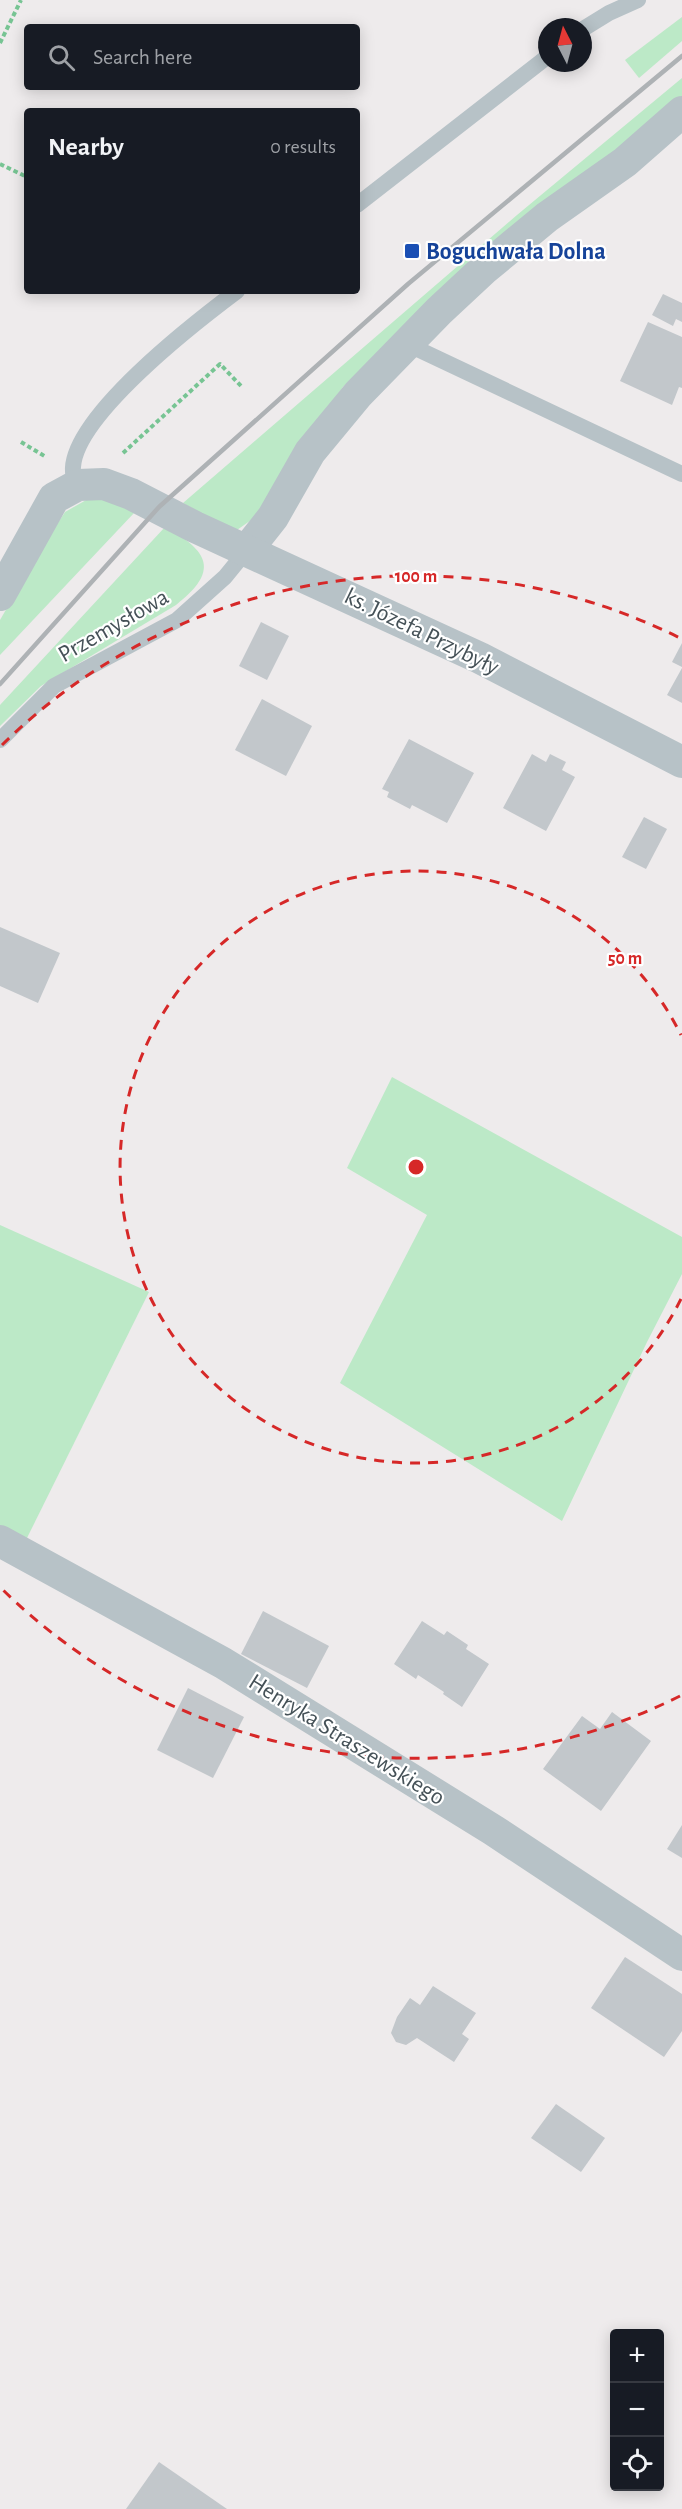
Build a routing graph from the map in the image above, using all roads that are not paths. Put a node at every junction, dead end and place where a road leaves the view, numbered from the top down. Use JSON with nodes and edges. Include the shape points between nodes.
{"nodes":[{"id":1,"x":638,"y":0,"type":"edge"},
{"id":2,"x":592,"y":23,"type":"edge"},
{"id":3,"x":538,"y":64,"type":"edge"},
{"id":4,"x":682,"y":112,"type":"edge"},
{"id":5,"x":360,"y":203,"type":"edge"},
{"id":6,"x":233,"y":294,"type":"edge"},
{"id":7,"x":407,"y":344,"type":"junction"},
{"id":8,"x":682,"y":474,"type":"edge"},
{"id":9,"x":91,"y":484,"type":"junction"},
{"id":10,"x":247,"y":550,"type":"junction"},
{"id":11,"x":0,"y":595,"type":"edge"},
{"id":12,"x":0,"y":740,"type":"edge"},
{"id":13,"x":682,"y":762,"type":"edge"},
{"id":14,"x":0,"y":1542,"type":"edge"},
{"id":15,"x":682,"y":1955,"type":"edge"}],
"edges":[{"from":1,"to":2,"type":"lane"},
{"from":3,"to":5,"type":"lane"},
{"from":4,"to":7,"type":"street","via":[[625,162],[546,217],[483,270]]},
{"from":6,"to":9,"type":"lane","via":[[189,327],[139,373],[90,427],[73,472]]},
{"from":7,"to":8,"type":"lane"},
{"from":7,"to":10,"type":"street","via":[[358,394],[310,452],[273,517]]},
{"from":9,"to":10,"type":"street","name":"ks. Józefa Przybyły","via":[[131,494]]},
{"from":9,"to":11,"type":"street","via":[[54,498]]},
{"from":10,"to":12,"type":"lane","name":"Przemysłowa","via":[[225,577],[177,620],[54,686]]},
{"from":10,"to":13,"type":"street","name":"ks. Józefa Przybyły","via":[[480,658]]},
{"from":14,"to":15,"type":"street","name":"Henryka Straszewskiego","via":[[223,1663],[493,1830]]}]}
